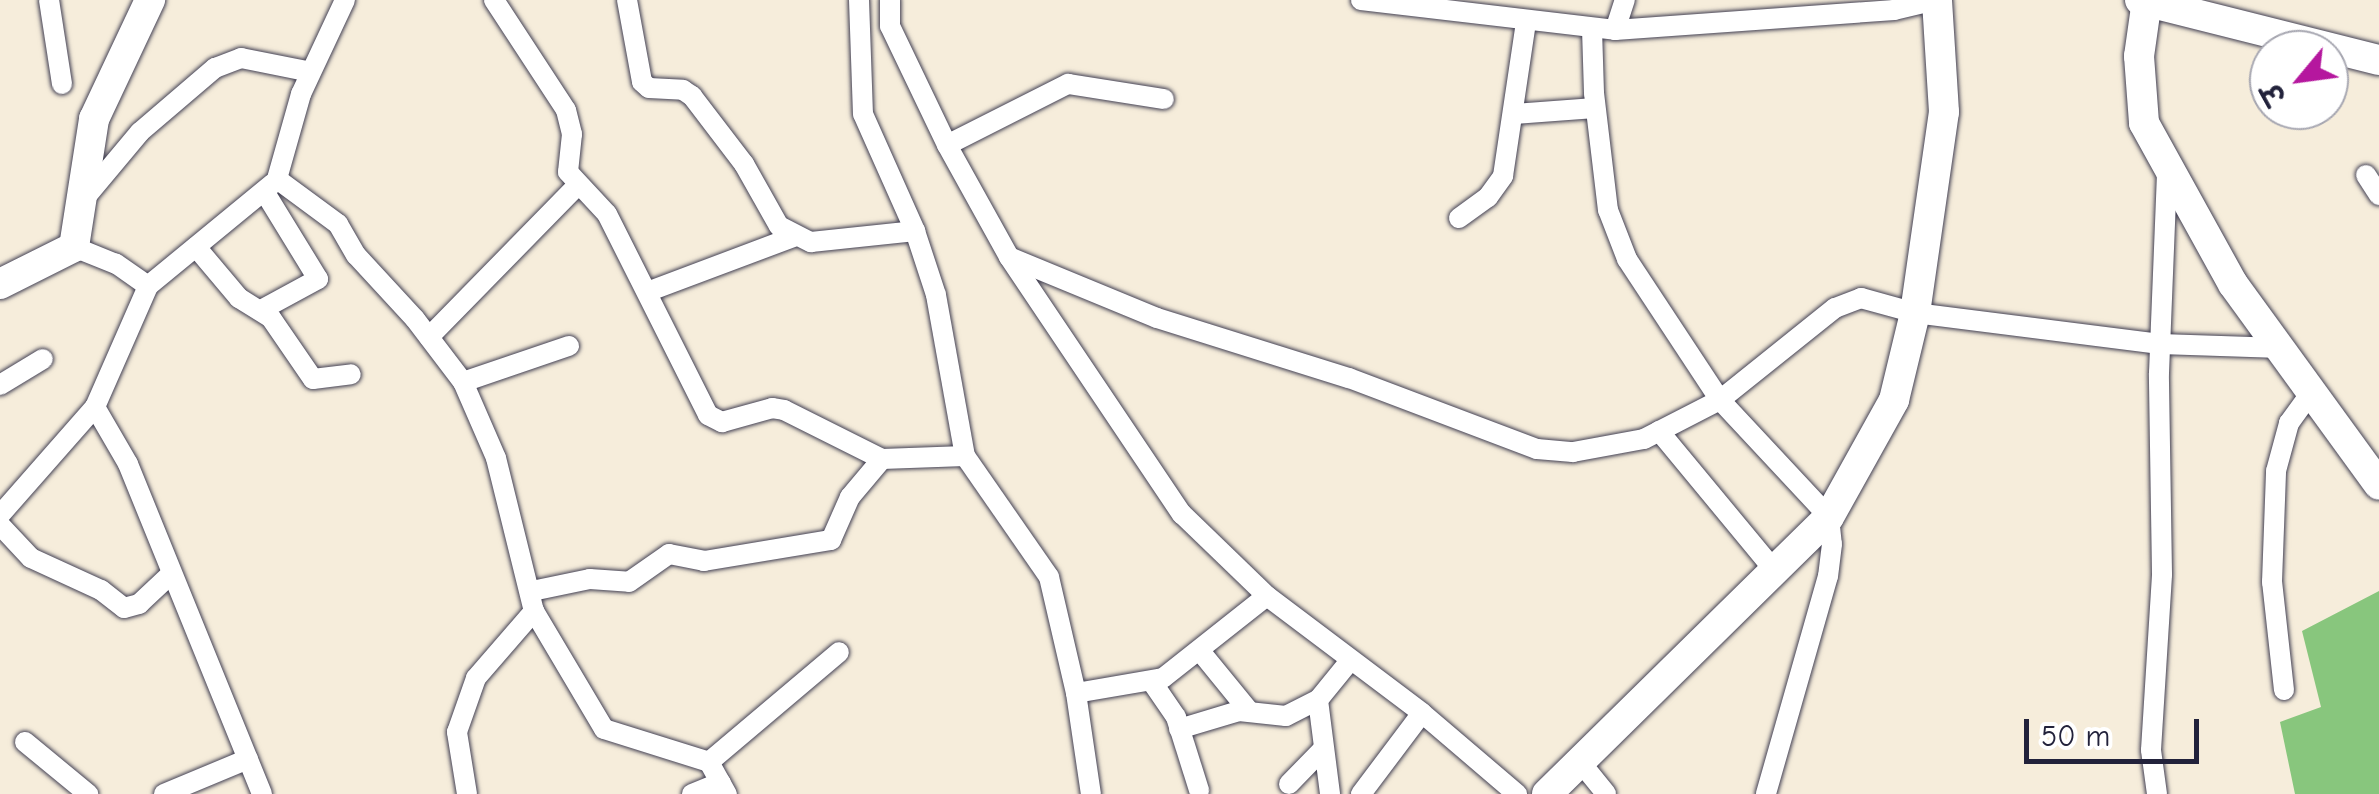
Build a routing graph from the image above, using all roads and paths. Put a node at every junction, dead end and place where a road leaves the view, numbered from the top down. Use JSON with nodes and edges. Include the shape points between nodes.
{"nodes":[{"id":1,"x":49,"y":0,"type":"edge"},
{"id":2,"x":150,"y":0,"type":"edge"},
{"id":3,"x":345,"y":0,"type":"edge"},
{"id":4,"x":494,"y":0,"type":"edge"},
{"id":5,"x":627,"y":0,"type":"edge"},
{"id":6,"x":859,"y":0,"type":"edge"},
{"id":7,"x":890,"y":0,"type":"edge"},
{"id":8,"x":1361,"y":0,"type":"edge"},
{"id":9,"x":1625,"y":0,"type":"edge"},
{"id":10,"x":1937,"y":0,"type":"edge"},
{"id":11,"x":2144,"y":0,"type":"edge"},
{"id":12,"x":1454,"y":7,"type":"edge"},
{"id":13,"x":1526,"y":22,"type":"junction"},
{"id":14,"x":1592,"y":29,"type":"junction"},
{"id":15,"x":1615,"y":30,"type":"junction"},
{"id":16,"x":2379,"y":60,"type":"edge"},
{"id":17,"x":310,"y":72,"type":"junction"},
{"id":18,"x":62,"y":84,"type":"dead end"},
{"id":19,"x":1164,"y":99,"type":"dead end"},
{"id":20,"x":1595,"y":108,"type":"junction"},
{"id":21,"x":1514,"y":114,"type":"junction"},
{"id":22,"x":947,"y":145,"type":"junction"},
{"id":23,"x":2167,"y":168,"type":"junction"},
{"id":24,"x":2366,"y":175,"type":"dead end"},
{"id":25,"x":271,"y":185,"type":"junction"},
{"id":26,"x":578,"y":185,"type":"junction"},
{"id":27,"x":2379,"y":195,"type":"edge"},
{"id":28,"x":80,"y":204,"type":"junction"},
{"id":29,"x":1459,"y":218,"type":"dead end"},
{"id":30,"x":915,"y":231,"type":"junction"},
{"id":31,"x":793,"y":237,"type":"junction"},
{"id":32,"x":196,"y":247,"type":"junction"},
{"id":33,"x":74,"y":248,"type":"junction"},
{"id":34,"x":1009,"y":257,"type":"junction"},
{"id":35,"x":0,"y":284,"type":"edge"},
{"id":36,"x":148,"y":286,"type":"junction"},
{"id":37,"x":647,"y":292,"type":"junction"},
{"id":38,"x":261,"y":310,"type":"junction"},
{"id":39,"x":1915,"y":313,"type":"junction"},
{"id":40,"x":429,"y":337,"type":"junction"},
{"id":41,"x":2160,"y":344,"type":"junction"},
{"id":42,"x":570,"y":346,"type":"dead end"},
{"id":43,"x":2281,"y":348,"type":"junction"},
{"id":44,"x":43,"y":359,"type":"dead end"},
{"id":45,"x":351,"y":374,"type":"dead end"},
{"id":46,"x":463,"y":382,"type":"junction"},
{"id":47,"x":0,"y":385,"type":"edge"},
{"id":48,"x":2309,"y":395,"type":"junction"},
{"id":49,"x":1720,"y":400,"type":"junction"},
{"id":50,"x":96,"y":407,"type":"junction"},
{"id":51,"x":1660,"y":432,"type":"junction"},
{"id":52,"x":965,"y":456,"type":"junction"},
{"id":53,"x":882,"y":459,"type":"junction"},
{"id":54,"x":2379,"y":485,"type":"edge"},
{"id":55,"x":0,"y":515,"type":"edge"},
{"id":56,"x":1829,"y":516,"type":"junction"},
{"id":57,"x":0,"y":526,"type":"edge"},
{"id":58,"x":1775,"y":571,"type":"junction"},
{"id":59,"x":170,"y":575,"type":"junction"},
{"id":60,"x":1267,"y":596,"type":"junction"},
{"id":61,"x":533,"y":601,"type":"junction"},
{"id":62,"x":1200,"y":651,"type":"junction"},
{"id":63,"x":839,"y":652,"type":"dead end"},
{"id":64,"x":1349,"y":662,"type":"junction"},
{"id":65,"x":1152,"y":682,"type":"junction"},
{"id":66,"x":2284,"y":690,"type":"dead end"},
{"id":67,"x":1076,"y":693,"type":"junction"},
{"id":68,"x":1318,"y":700,"type":"junction"},
{"id":69,"x":1249,"y":710,"type":"junction"},
{"id":70,"x":1422,"y":714,"type":"junction"},
{"id":71,"x":1179,"y":729,"type":"junction"},
{"id":72,"x":25,"y":742,"type":"dead end"},
{"id":73,"x":1323,"y":749,"type":"junction"},
{"id":74,"x":248,"y":759,"type":"junction"},
{"id":75,"x":709,"y":762,"type":"junction"},
{"id":76,"x":1582,"y":764,"type":"junction"},
{"id":77,"x":1290,"y":784,"type":"dead end"},
{"id":78,"x":724,"y":788,"type":"edge"},
{"id":79,"x":1199,"y":790,"type":"dead end"},
{"id":80,"x":88,"y":794,"type":"edge"},
{"id":81,"x":164,"y":794,"type":"edge"},
{"id":82,"x":262,"y":794,"type":"edge"},
{"id":83,"x":466,"y":794,"type":"edge"},
{"id":84,"x":692,"y":794,"type":"edge"},
{"id":85,"x":1089,"y":794,"type":"edge"},
{"id":86,"x":1330,"y":794,"type":"edge"},
{"id":87,"x":1361,"y":794,"type":"edge"},
{"id":88,"x":1518,"y":794,"type":"edge"},
{"id":89,"x":1547,"y":794,"type":"edge"},
{"id":90,"x":1606,"y":794,"type":"edge"},
{"id":91,"x":1766,"y":794,"type":"edge"},
{"id":92,"x":2157,"y":794,"type":"edge"}],
"edges":[{"from":1,"to":18,"type":"street"},
{"from":2,"to":28,"type":"main road","via":[[94,119]]},
{"from":3,"to":17,"type":"street"},
{"from":4,"to":26,"type":"street","via":[[566,110],[572,134],[568,172]]},
{"from":5,"to":31,"type":"street","via":[[642,82],[692,96],[744,164],[768,212]]},
{"from":6,"to":30,"type":"street","via":[[863,114]]},
{"from":7,"to":22,"type":"street","via":[[890,26]]},
{"from":8,"to":12,"type":"street"},
{"from":9,"to":15,"type":"street"},
{"from":10,"to":15,"type":"street","via":[[1894,10]]},
{"from":10,"to":39,"type":"main road","via":[[1944,112]]},
{"from":11,"to":16,"type":"main road"},
{"from":11,"to":23,"type":"main road","via":[[2144,123]]},
{"from":12,"to":13,"type":"street"},
{"from":13,"to":14,"type":"street"},
{"from":13,"to":21,"type":"street"},
{"from":14,"to":15,"type":"street"},
{"from":14,"to":20,"type":"street"},
{"from":17,"to":25,"type":"street"},
{"from":17,"to":28,"type":"street","via":[[241,58],[215,68],[140,132]]},
{"from":19,"to":22,"type":"street","via":[[1068,84]]},
{"from":20,"to":21,"type":"street"},
{"from":20,"to":49,"type":"street","via":[[1608,210],[1628,259]]},
{"from":21,"to":29,"type":"street","via":[[1497,188]]},
{"from":22,"to":34,"type":"street"},
{"from":23,"to":41,"type":"street"},
{"from":23,"to":43,"type":"main road","via":[[2234,284]]},
{"from":24,"to":27,"type":"street"},
{"from":25,"to":32,"type":"street"},
{"from":25,"to":38,"type":"street","via":[[318,279]]},
{"from":25,"to":40,"type":"street","via":[[338,224],[356,255]]},
{"from":26,"to":37,"type":"street","via":[[608,214]]},
{"from":26,"to":40,"type":"street"},
{"from":28,"to":33,"type":"main road"},
{"from":30,"to":31,"type":"street","via":[[837,243]]},
{"from":30,"to":52,"type":"street","via":[[936,296]]},
{"from":31,"to":37,"type":"street"},
{"from":32,"to":36,"type":"street"},
{"from":32,"to":38,"type":"street","via":[[233,292]]},
{"from":33,"to":35,"type":"main road"},
{"from":33,"to":36,"type":"street"},
{"from":34,"to":51,"type":"street","via":[[1157,318],[1349,378],[1538,448],[1614,448]]},
{"from":34,"to":60,"type":"street","via":[[1182,514]]},
{"from":36,"to":50,"type":"street"},
{"from":37,"to":53,"type":"street","via":[[708,415],[722,422],[784,410]]},
{"from":38,"to":45,"type":"street","via":[[313,378]]},
{"from":39,"to":41,"type":"street"},
{"from":39,"to":49,"type":"street","via":[[1846,300]]},
{"from":39,"to":56,"type":"main road","via":[[1894,400]]},
{"from":40,"to":46,"type":"street"},
{"from":41,"to":43,"type":"street"},
{"from":41,"to":92,"type":"street","via":[[2162,574],[2151,750]]},
{"from":42,"to":46,"type":"street"},
{"from":43,"to":48,"type":"main road"},
{"from":44,"to":47,"type":"street"},
{"from":46,"to":61,"type":"street","via":[[496,458]]},
{"from":48,"to":54,"type":"main road"},
{"from":48,"to":66,"type":"street","via":[[2289,424],[2276,471],[2272,582]]},
{"from":49,"to":51,"type":"street"},
{"from":49,"to":56,"type":"street"},
{"from":50,"to":55,"type":"street"},
{"from":50,"to":59,"type":"street","via":[[128,464]]},
{"from":51,"to":58,"type":"street"},
{"from":52,"to":53,"type":"street"},
{"from":52,"to":67,"type":"street","via":[[1049,577]]},
{"from":53,"to":61,"type":"street","via":[[855,489],[838,533],[826,542],[704,561],[670,554],[629,582],[590,580]]},
{"from":56,"to":58,"type":"main road"},
{"from":56,"to":91,"type":"street","via":[[1828,576]]},
{"from":57,"to":59,"type":"street","via":[[31,558],[124,608],[139,604]]},
{"from":58,"to":76,"type":"main road"},
{"from":59,"to":74,"type":"street"},
{"from":60,"to":62,"type":"street"},
{"from":60,"to":64,"type":"street"},
{"from":61,"to":75,"type":"street","via":[[604,728]]},
{"from":61,"to":83,"type":"street","via":[[476,678],[457,732]]},
{"from":62,"to":65,"type":"street"},
{"from":62,"to":69,"type":"street"},
{"from":63,"to":75,"type":"street"},
{"from":64,"to":68,"type":"street"},
{"from":64,"to":70,"type":"street"},
{"from":65,"to":67,"type":"street"},
{"from":65,"to":71,"type":"street"},
{"from":67,"to":85,"type":"street"},
{"from":68,"to":69,"type":"street","via":[[1275,718]]},
{"from":68,"to":73,"type":"street"},
{"from":69,"to":71,"type":"street"},
{"from":70,"to":87,"type":"street"},
{"from":70,"to":88,"type":"street"},
{"from":71,"to":79,"type":"street"},
{"from":72,"to":80,"type":"street"},
{"from":73,"to":77,"type":"street"},
{"from":73,"to":86,"type":"street"},
{"from":74,"to":81,"type":"street"},
{"from":74,"to":82,"type":"street"},
{"from":75,"to":78,"type":"street"},
{"from":76,"to":89,"type":"main road"},
{"from":76,"to":90,"type":"street"},
{"from":78,"to":84,"type":"street"}]}
